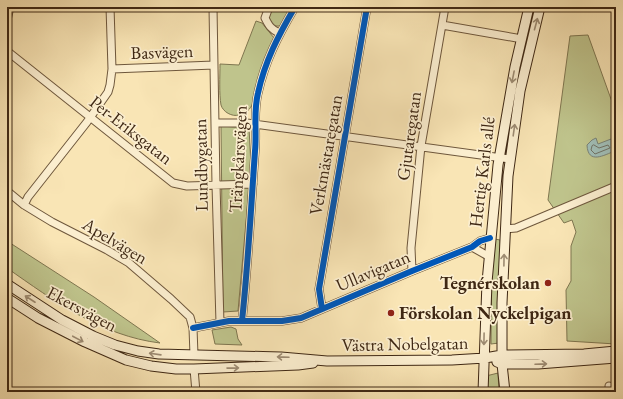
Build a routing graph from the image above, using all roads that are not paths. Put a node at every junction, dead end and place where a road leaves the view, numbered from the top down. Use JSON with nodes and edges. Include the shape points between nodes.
{"nodes":[{"id":1,"x":10,"y":7,"type":"edge"},
{"id":2,"x":110,"y":7,"type":"edge"},
{"id":3,"x":213,"y":7,"type":"edge"},
{"id":4,"x":269,"y":7,"type":"edge"},
{"id":5,"x":295,"y":7,"type":"edge"},
{"id":6,"x":367,"y":7,"type":"edge"},
{"id":7,"x":445,"y":7,"type":"edge"},
{"id":8,"x":529,"y":7,"type":"edge"},
{"id":9,"x":540,"y":7,"type":"edge"},
{"id":10,"x":7,"y":20,"type":"edge"},
{"id":11,"x":442,"y":25,"type":"junction"},
{"id":12,"x":280,"y":32,"type":"junction"},
{"id":13,"x":526,"y":40,"type":"junction"},
{"id":14,"x":7,"y":51,"type":"edge"},
{"id":15,"x":214,"y":65,"type":"junction"},
{"id":16,"x":112,"y":69,"type":"junction"},
{"id":17,"x":90,"y":117,"type":"junction"},
{"id":18,"x":216,"y":123,"type":"junction"},
{"id":19,"x":255,"y":124,"type":"junction"},
{"id":20,"x":345,"y":136,"type":"junction"},
{"id":21,"x":421,"y":146,"type":"junction"},
{"id":22,"x":499,"y":156,"type":"junction"},
{"id":23,"x":510,"y":159,"type":"junction"},
{"id":24,"x":253,"y":184,"type":"junction"},
{"id":25,"x":216,"y":185,"type":"junction"},
{"id":26,"x":616,"y":186,"type":"edge"},
{"id":27,"x":7,"y":191,"type":"edge"},
{"id":28,"x":24,"y":205,"type":"junction"},
{"id":29,"x":506,"y":229,"type":"junction"},
{"id":30,"x":490,"y":238,"type":"junction"},
{"id":31,"x":472,"y":247,"type":"junction"},
{"id":32,"x":488,"y":256,"type":"junction"},
{"id":33,"x":412,"y":271,"type":"junction"},
{"id":34,"x":7,"y":284,"type":"edge"},
{"id":35,"x":7,"y":298,"type":"edge"},
{"id":36,"x":322,"y":309,"type":"junction"},
{"id":37,"x":242,"y":321,"type":"junction"},
{"id":38,"x":220,"y":322,"type":"junction"},
{"id":39,"x":193,"y":328,"type":"junction"},
{"id":40,"x":616,"y":352,"type":"edge"},
{"id":41,"x":194,"y":355,"type":"junction"},
{"id":42,"x":484,"y":358,"type":"junction"},
{"id":43,"x":616,"y":358,"type":"edge"},
{"id":44,"x":502,"y":359,"type":"junction"},
{"id":45,"x":327,"y":361,"type":"junction"},
{"id":46,"x":194,"y":369,"type":"junction"},
{"id":47,"x":196,"y":392,"type":"edge"},
{"id":48,"x":483,"y":392,"type":"edge"},
{"id":49,"x":505,"y":392,"type":"edge"}],
"edges":[{"from":1,"to":10,"type":"street"},
{"from":2,"to":16,"type":"street"},
{"from":3,"to":15,"type":"street","name":"Lundbygatan"},
{"from":4,"to":12,"type":"street","via":[[265,18],[273,30]]},
{"from":5,"to":12,"type":"street","name":"Trängkårsvägen"},
{"from":6,"to":20,"type":"street","name":"Verkmästaregatan"},
{"from":7,"to":11,"type":"street","name":"Gjutaregatan"},
{"from":8,"to":13,"type":"main road","name":"Hertig Karls allé"},
{"from":13,"to":9,"type":"main road","name":"Hertig Karls allé","one_way":true},
{"from":11,"to":13,"type":"street"},
{"from":11,"to":21,"type":"street","name":"Gjutaregatan"},
{"from":12,"to":19,"type":"street","name":"Trängkårsvägen","via":[[261,81],[255,107]]},
{"from":13,"to":22,"type":"main road","name":"Hertig Karls allé","one_way":true,"via":[[513,75]]},
{"from":23,"to":13,"type":"main road","name":"Hertig Karls allé","one_way":true},
{"from":14,"to":17,"type":"street","name":"Per-Eriksgatan"},
{"from":15,"to":16,"type":"street","name":"Basvägen"},
{"from":15,"to":18,"type":"street","name":"Lundbygatan"},
{"from":16,"to":17,"type":"street","via":[[108,92]]},
{"from":17,"to":25,"type":"street","name":"Per-Eriksgatan","via":[[174,183],[187,186]]},
{"from":17,"to":28,"type":"street"},
{"from":18,"to":19,"type":"street"},
{"from":18,"to":25,"type":"street","name":"Lundbygatan"},
{"from":19,"to":20,"type":"street"},
{"from":19,"to":24,"type":"street","name":"Trängkårsvägen"},
{"from":20,"to":21,"type":"street"},
{"from":20,"to":36,"type":"street","name":"Verkmästaregatan","via":[[318,289]]},
{"from":21,"to":22,"type":"street"},
{"from":21,"to":33,"type":"street","name":"Gjutaregatan","via":[[411,248]]},
{"from":22,"to":23,"type":"street"},
{"from":22,"to":30,"type":"main road","name":"Hertig Karls allé"},
{"from":23,"to":29,"type":"main road","name":"Hertig Karls allé"},
{"from":24,"to":25,"type":"street","name":"Per-Eriksgatan"},
{"from":24,"to":37,"type":"street","name":"Trängkårsvägen"},
{"from":25,"to":38,"type":"street","name":"Lundbygatan"},
{"from":26,"to":29,"type":"street","via":[[516,228]]},
{"from":27,"to":28,"type":"street","name":"Apelvägen"},
{"from":28,"to":39,"type":"street","name":"Apelvägen","via":[[129,263],[190,317]]},
{"from":44,"to":29,"type":"main road","name":"Hertig Karls allé","one_way":true},
{"from":30,"to":31,"type":"street","name":"Ullavigatan"},
{"from":30,"to":32,"type":"main road","name":"Hertig Karls allé"},
{"from":31,"to":32,"type":"street"},
{"from":31,"to":33,"type":"street","name":"Ullavigatan"},
{"from":32,"to":42,"type":"main road","name":"Hertig Karls allé","one_way":true},
{"from":33,"to":36,"type":"street","name":"Ullavigatan"},
{"from":41,"to":34,"type":"main road","name":"Ekersvägen","one_way":true,"via":[[159,354],[115,345],[62,320]]},
{"from":35,"to":46,"type":"main road","name":"Ekersvägen","one_way":true,"via":[[72,336],[126,360],[151,366]]},
{"from":36,"to":37,"type":"street","name":"Ullavigatan","via":[[293,320]]},
{"from":37,"to":38,"type":"street","name":"Ullavigatan"},
{"from":38,"to":39,"type":"street","name":"Ullavigatan"},
{"from":39,"to":41,"type":"street","name":"Apelvägen"},
{"from":40,"to":44,"type":"main road"},
{"from":45,"to":41,"type":"main road","name":"Västra Nobelgatan","one_way":true},
{"from":41,"to":46,"type":"main road"},
{"from":42,"to":44,"type":"main road","name":"Västra Nobelgatan"},
{"from":42,"to":45,"type":"main road","name":"Västra Nobelgatan"},
{"from":42,"to":48,"type":"main road","name":"Hertig Karls allé"},
{"from":44,"to":43,"type":"main road","one_way":true,"via":[[545,364]]},
{"from":44,"to":49,"type":"main road","name":"Hertig Karls allé"},
{"from":46,"to":45,"type":"main road","name":"Västra Nobelgatan","one_way":true,"via":[[298,365]]},
{"from":46,"to":47,"type":"street"}]}
